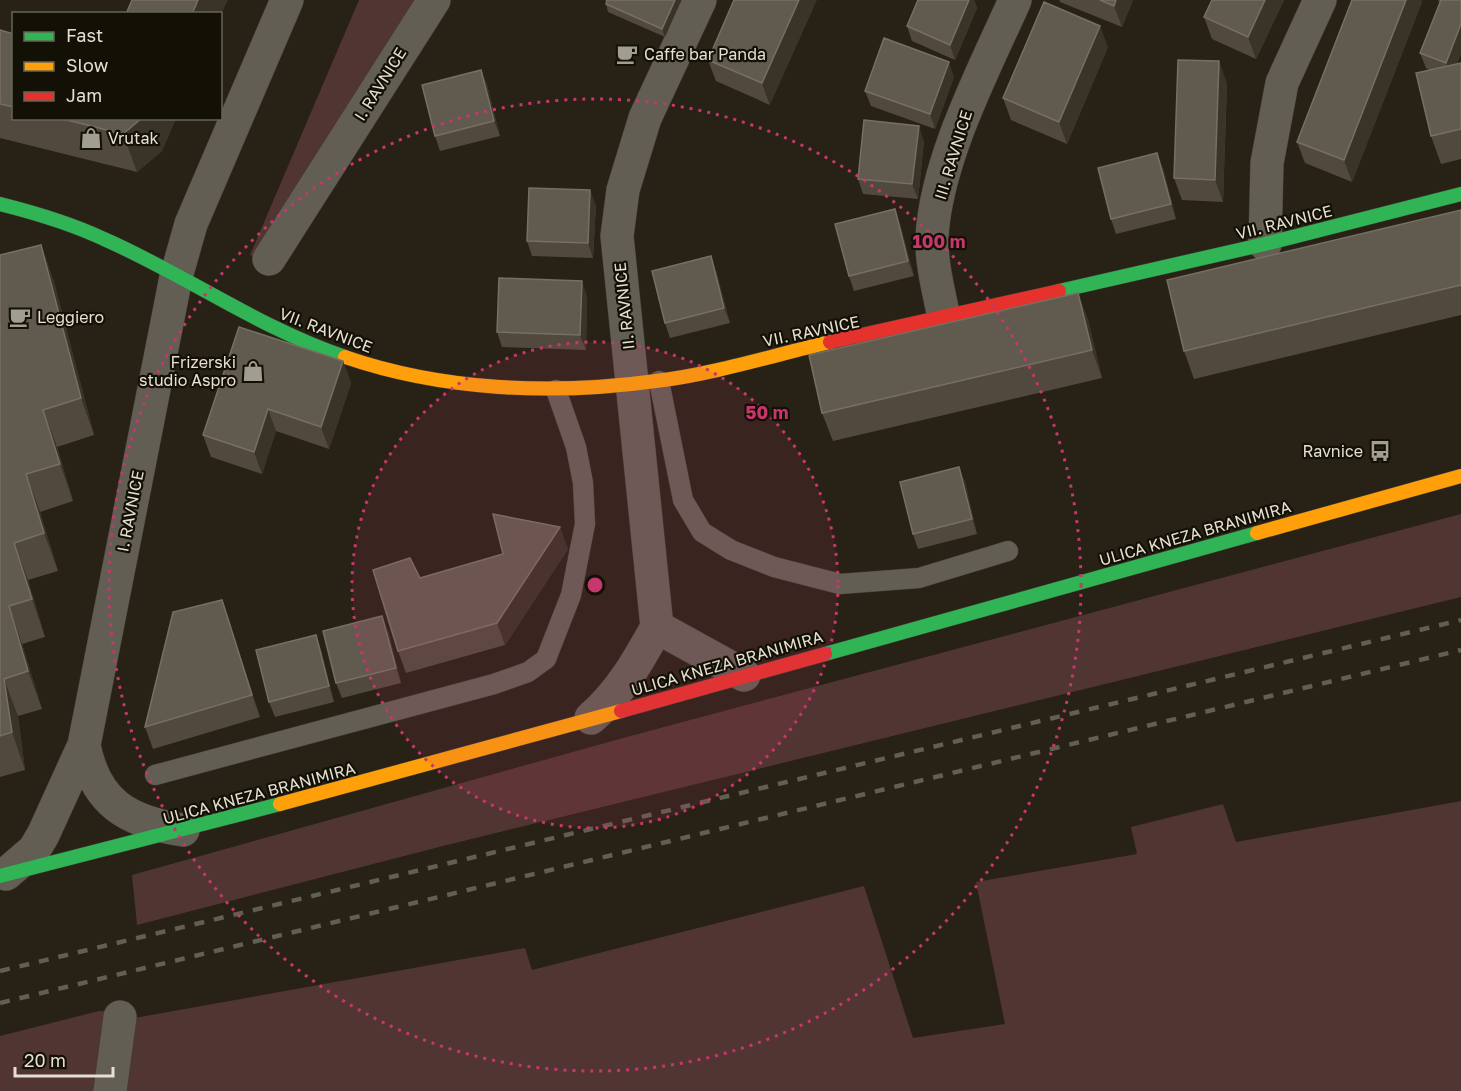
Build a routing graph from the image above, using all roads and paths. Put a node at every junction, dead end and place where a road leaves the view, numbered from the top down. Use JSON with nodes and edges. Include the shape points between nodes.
{"nodes":[{"id":1,"x":287,"y":0,"type":"edge"},
{"id":2,"x":434,"y":0,"type":"edge"},
{"id":3,"x":700,"y":0,"type":"edge"},
{"id":4,"x":1015,"y":0,"type":"edge"},
{"id":5,"x":1320,"y":0,"type":"edge"},
{"id":6,"x":1461,"y":194,"type":"edge"},
{"id":7,"x":0,"y":204,"type":"edge"},
{"id":8,"x":1265,"y":244,"type":"junction"},
{"id":9,"x":269,"y":260,"type":"dead end"},
{"id":10,"x":176,"y":277,"type":"junction"},
{"id":11,"x":944,"y":318,"type":"junction"},
{"id":12,"x":646,"y":383,"type":"junction"},
{"id":13,"x":556,"y":390,"type":"junction"},
{"id":14,"x":1461,"y":476,"type":"edge"},
{"id":15,"x":1008,"y":551,"type":"dead end"},
{"id":16,"x":657,"y":627,"type":"junction"},
{"id":17,"x":744,"y":675,"type":"junction"},
{"id":18,"x":591,"y":718,"type":"junction"},
{"id":19,"x":84,"y":745,"type":"junction"},
{"id":20,"x":155,"y":776,"type":"dead end"},
{"id":21,"x":183,"y":830,"type":"junction"},
{"id":22,"x":3,"y":875,"type":"edge"},
{"id":23,"x":120,"y":1017,"type":"dead end"},
{"id":24,"x":110,"y":1091,"type":"edge"}],
"edges":[{"from":1,"to":10,"type":"street","name":"I. RAVNICE","via":[[191,224]]},
{"from":2,"to":9,"type":"street","name":"I. RAVNICE"},
{"from":3,"to":12,"type":"street","name":"II. RAVNICE","via":[[645,118],[623,190],[617,236]]},
{"from":4,"to":11,"type":"street","name":"III. RAVNICE","via":[[962,117],[938,200],[932,238]]},
{"from":5,"to":8,"type":"street","via":[[1282,84],[1267,163]]},
{"from":6,"to":8,"type":"main road","name":"VII. RAVNICE"},
{"from":7,"to":10,"type":"main road","name":"VII. RAVNICE","via":[[89,230]]},
{"from":8,"to":11,"type":"main road","name":"VII. RAVNICE"},
{"from":10,"to":13,"type":"main road","name":"VII. RAVNICE","via":[[270,327],[350,359],[406,375]]},
{"from":10,"to":19,"type":"street","name":"I. RAVNICE"},
{"from":11,"to":12,"type":"main road","name":"VII. RAVNICE"},
{"from":12,"to":13,"type":"main road","name":"VII. RAVNICE"},
{"from":12,"to":15,"type":"lane","via":[[683,500],[702,532],[731,550],[774,567],[840,584],[919,578]]},
{"from":12,"to":16,"type":"street","name":"II. RAVNICE"},
{"from":13,"to":20,"type":"lane","via":[[576,447],[585,524],[571,595],[546,659],[528,672],[494,684]]},
{"from":14,"to":17,"type":"main road","name":"ULICA KNEZA BRANIMIRA"},
{"from":16,"to":17,"type":"street"},
{"from":16,"to":18,"type":"street","via":[[629,677],[612,700]]},
{"from":17,"to":18,"type":"main road","name":"ULICA KNEZA BRANIMIRA"},
{"from":18,"to":21,"type":"main road","name":"ULICA KNEZA BRANIMIRA"},
{"from":19,"to":21,"type":"street","name":"I. RAVNICE","via":[[93,777],[120,811],[150,824]]},
{"from":19,"to":22,"type":"street","name":"I. RAVNICE","via":[[34,850]]},
{"from":21,"to":22,"type":"main road","name":"ULICA KNEZA BRANIMIRA"},
{"from":23,"to":24,"type":"street"}]}
